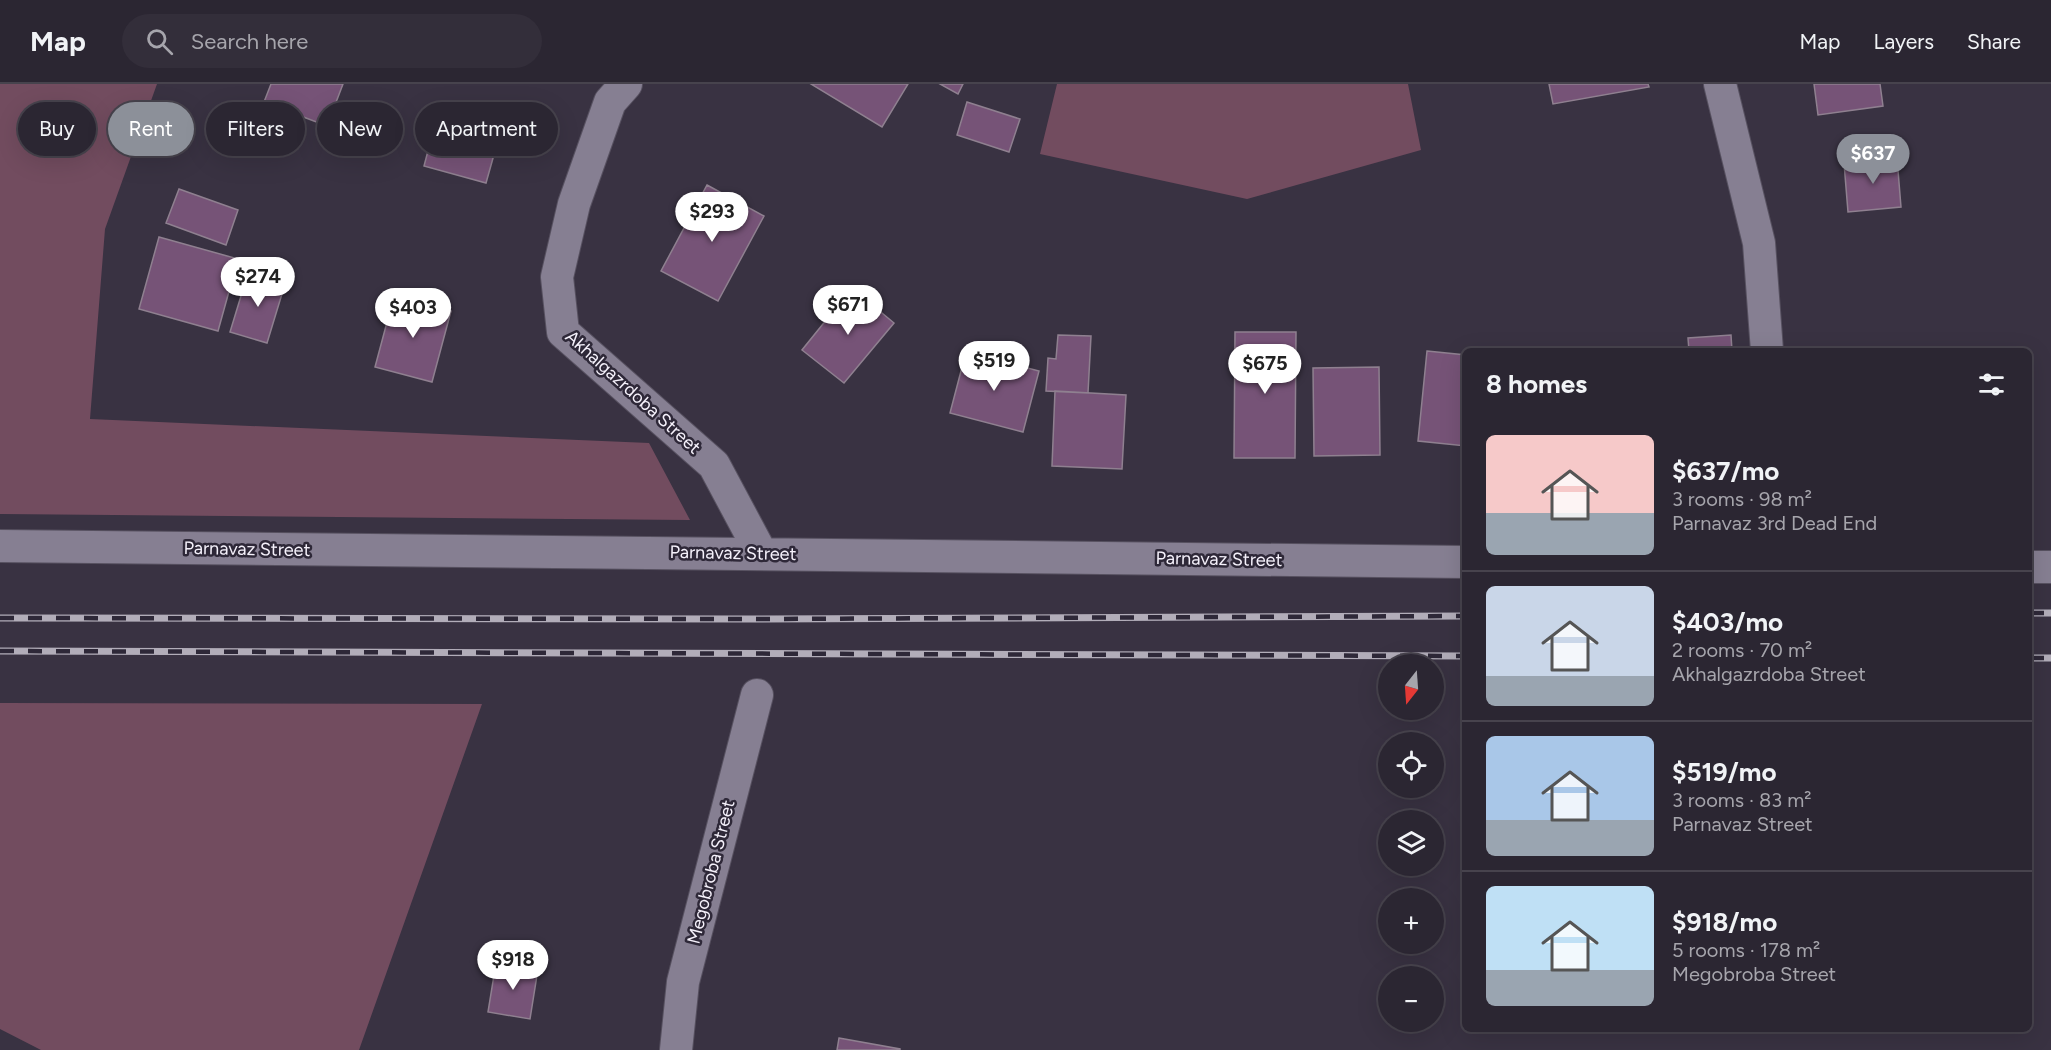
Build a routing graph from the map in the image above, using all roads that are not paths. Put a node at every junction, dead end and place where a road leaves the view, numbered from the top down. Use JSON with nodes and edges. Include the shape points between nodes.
{"nodes":[{"id":1,"x":626,"y":84,"type":"edge"},
{"id":2,"x":1720,"y":84,"type":"edge"},
{"id":3,"x":1767,"y":348,"type":"edge"},
{"id":4,"x":0,"y":546,"type":"edge"},
{"id":5,"x":761,"y":553,"type":"junction"},
{"id":6,"x":1462,"y":562,"type":"edge"},
{"id":7,"x":2032,"y":567,"type":"edge"},
{"id":8,"x":2051,"y":567,"type":"edge"},
{"id":9,"x":756,"y":695,"type":"dead end"},
{"id":10,"x":676,"y":1050,"type":"edge"}],
"edges":[{"from":1,"to":5,"type":"street","name":"Akhalgazrdoba Street","via":[[610,102],[574,204],[557,277],[563,332],[714,465]]},
{"from":2,"to":3,"type":"street","via":[[1759,243]]},
{"from":4,"to":5,"type":"street","name":"Parnavaz Street"},
{"from":5,"to":6,"type":"street","name":"Parnavaz Street"},
{"from":7,"to":8,"type":"street"},
{"from":9,"to":10,"type":"street","name":"Megobroba Street","via":[[683,982]]}]}
